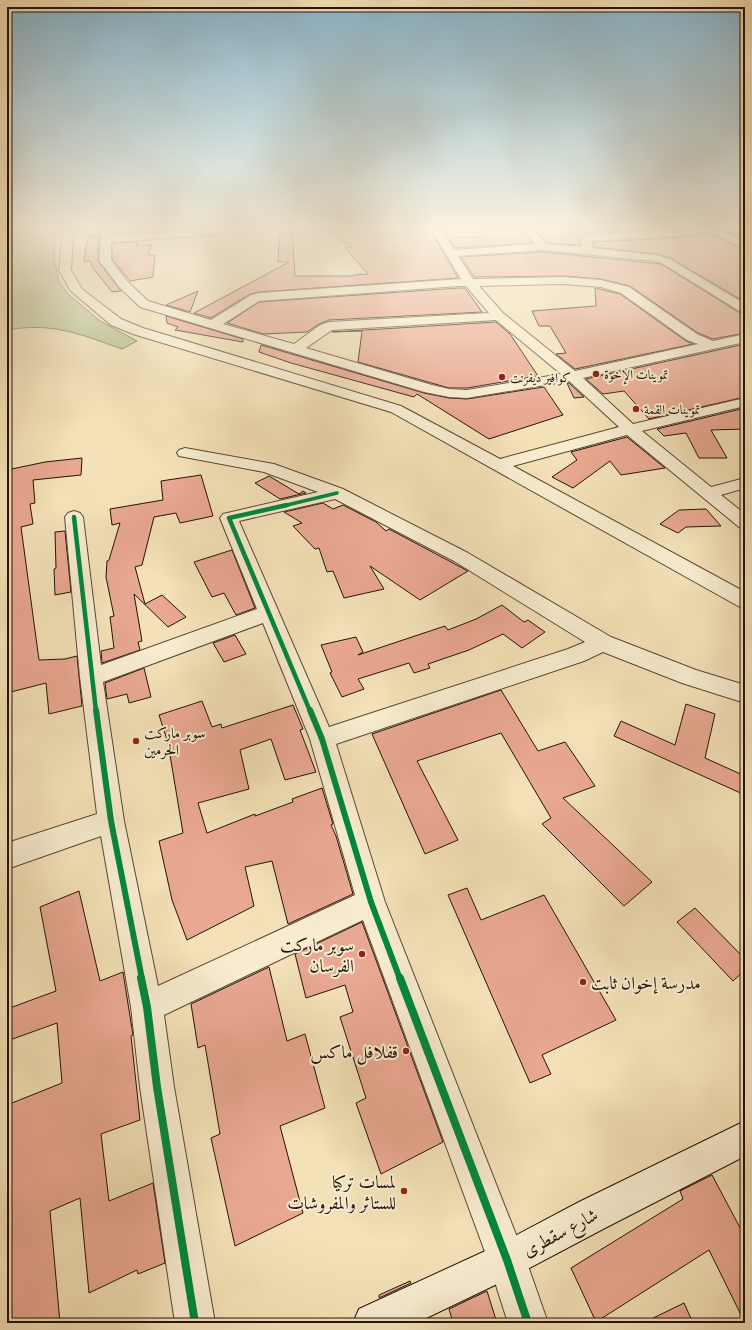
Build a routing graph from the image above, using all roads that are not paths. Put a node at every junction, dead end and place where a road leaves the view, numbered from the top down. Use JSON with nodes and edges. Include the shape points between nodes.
{"nodes":[{"id":1,"x":77,"y":291,"type":"edge"},
{"id":2,"x":130,"y":291,"type":"edge"},
{"id":3,"x":342,"y":291,"type":"edge"},
{"id":4,"x":477,"y":291,"type":"edge"},
{"id":5,"x":627,"y":291,"type":"edge"},
{"id":6,"x":715,"y":291,"type":"edge"},
{"id":7,"x":745,"y":309,"type":"edge"},
{"id":8,"x":500,"y":316,"type":"junction"},
{"id":9,"x":212,"y":325,"type":"junction"},
{"id":10,"x":745,"y":338,"type":"edge"},
{"id":11,"x":713,"y":346,"type":"junction"},
{"id":12,"x":294,"y":350,"type":"junction"},
{"id":13,"x":572,"y":376,"type":"junction"},
{"id":14,"x":745,"y":402,"type":"edge"},
{"id":15,"x":630,"y":429,"type":"junction"},
{"id":16,"x":185,"y":453,"type":"dead end"},
{"id":17,"x":499,"y":466,"type":"junction"},
{"id":18,"x":745,"y":483,"type":"edge"},
{"id":19,"x":337,"y":493,"type":"junction"},
{"id":20,"x":708,"y":493,"type":"junction"},
{"id":21,"x":74,"y":517,"type":"dead end"},
{"id":22,"x":745,"y":523,"type":"edge"},
{"id":23,"x":743,"y":597,"type":"edge"},
{"id":24,"x":269,"y":613,"type":"junction"},
{"id":25,"x":603,"y":643,"type":"junction"},
{"id":26,"x":91,"y":677,"type":"junction"},
{"id":27,"x":745,"y":694,"type":"edge"},
{"id":28,"x":322,"y":739,"type":"junction"},
{"id":29,"x":111,"y":821,"type":"junction"},
{"id":30,"x":7,"y":856,"type":"edge"},
{"id":31,"x":371,"y":902,"type":"junction"},
{"id":32,"x":147,"y":1007,"type":"junction"},
{"id":33,"x":745,"y":1138,"type":"edge"},
{"id":34,"x":507,"y":1260,"type":"junction"},
{"id":35,"x":195,"y":1323,"type":"edge"},
{"id":36,"x":373,"y":1323,"type":"edge"},
{"id":37,"x":528,"y":1323,"type":"edge"}],
"edges":[{"from":1,"to":17,"type":"street","via":[[116,322],[138,331],[396,409]]},
{"from":2,"to":9,"type":"street","via":[[144,304]]},
{"from":3,"to":9,"type":"street","via":[[255,298]]},
{"from":4,"to":8,"type":"street"},
{"from":5,"to":11,"type":"street","via":[[692,337]]},
{"from":6,"to":7,"type":"street"},
{"from":8,"to":12,"type":"street","via":[[329,326]]},
{"from":8,"to":13,"type":"street"},
{"from":9,"to":12,"type":"street"},
{"from":10,"to":11,"type":"street"},
{"from":11,"to":13,"type":"street"},
{"from":12,"to":13,"type":"street","via":[[449,393],[467,394]]},
{"from":13,"to":15,"type":"street"},
{"from":14,"to":15,"type":"street"},
{"from":15,"to":17,"type":"street"},
{"from":15,"to":20,"type":"street"},
{"from":16,"to":19,"type":"street","via":[[268,468]]},
{"from":17,"to":23,"type":"street"},
{"from":18,"to":20,"type":"street"},
{"from":19,"to":24,"type":"street","via":[[229,518]]},
{"from":19,"to":25,"type":"street","via":[[461,558]]},
{"from":20,"to":22,"type":"street"},
{"from":21,"to":26,"type":"street"},
{"from":24,"to":26,"type":"street"},
{"from":24,"to":28,"type":"street"},
{"from":25,"to":27,"type":"street","via":[[690,677]]},
{"from":25,"to":28,"type":"street","via":[[576,655]]},
{"from":26,"to":29,"type":"street"},
{"from":28,"to":31,"type":"street"},
{"from":29,"to":30,"type":"street"},
{"from":29,"to":32,"type":"street"},
{"from":31,"to":32,"type":"street"},
{"from":31,"to":34,"type":"street"},
{"from":32,"to":35,"type":"street","via":[[157,1087]]},
{"from":33,"to":34,"type":"street","name":"شارع سقطرى"},
{"from":34,"to":36,"type":"street","name":"شارع سقطرى"},
{"from":34,"to":37,"type":"street"}]}
